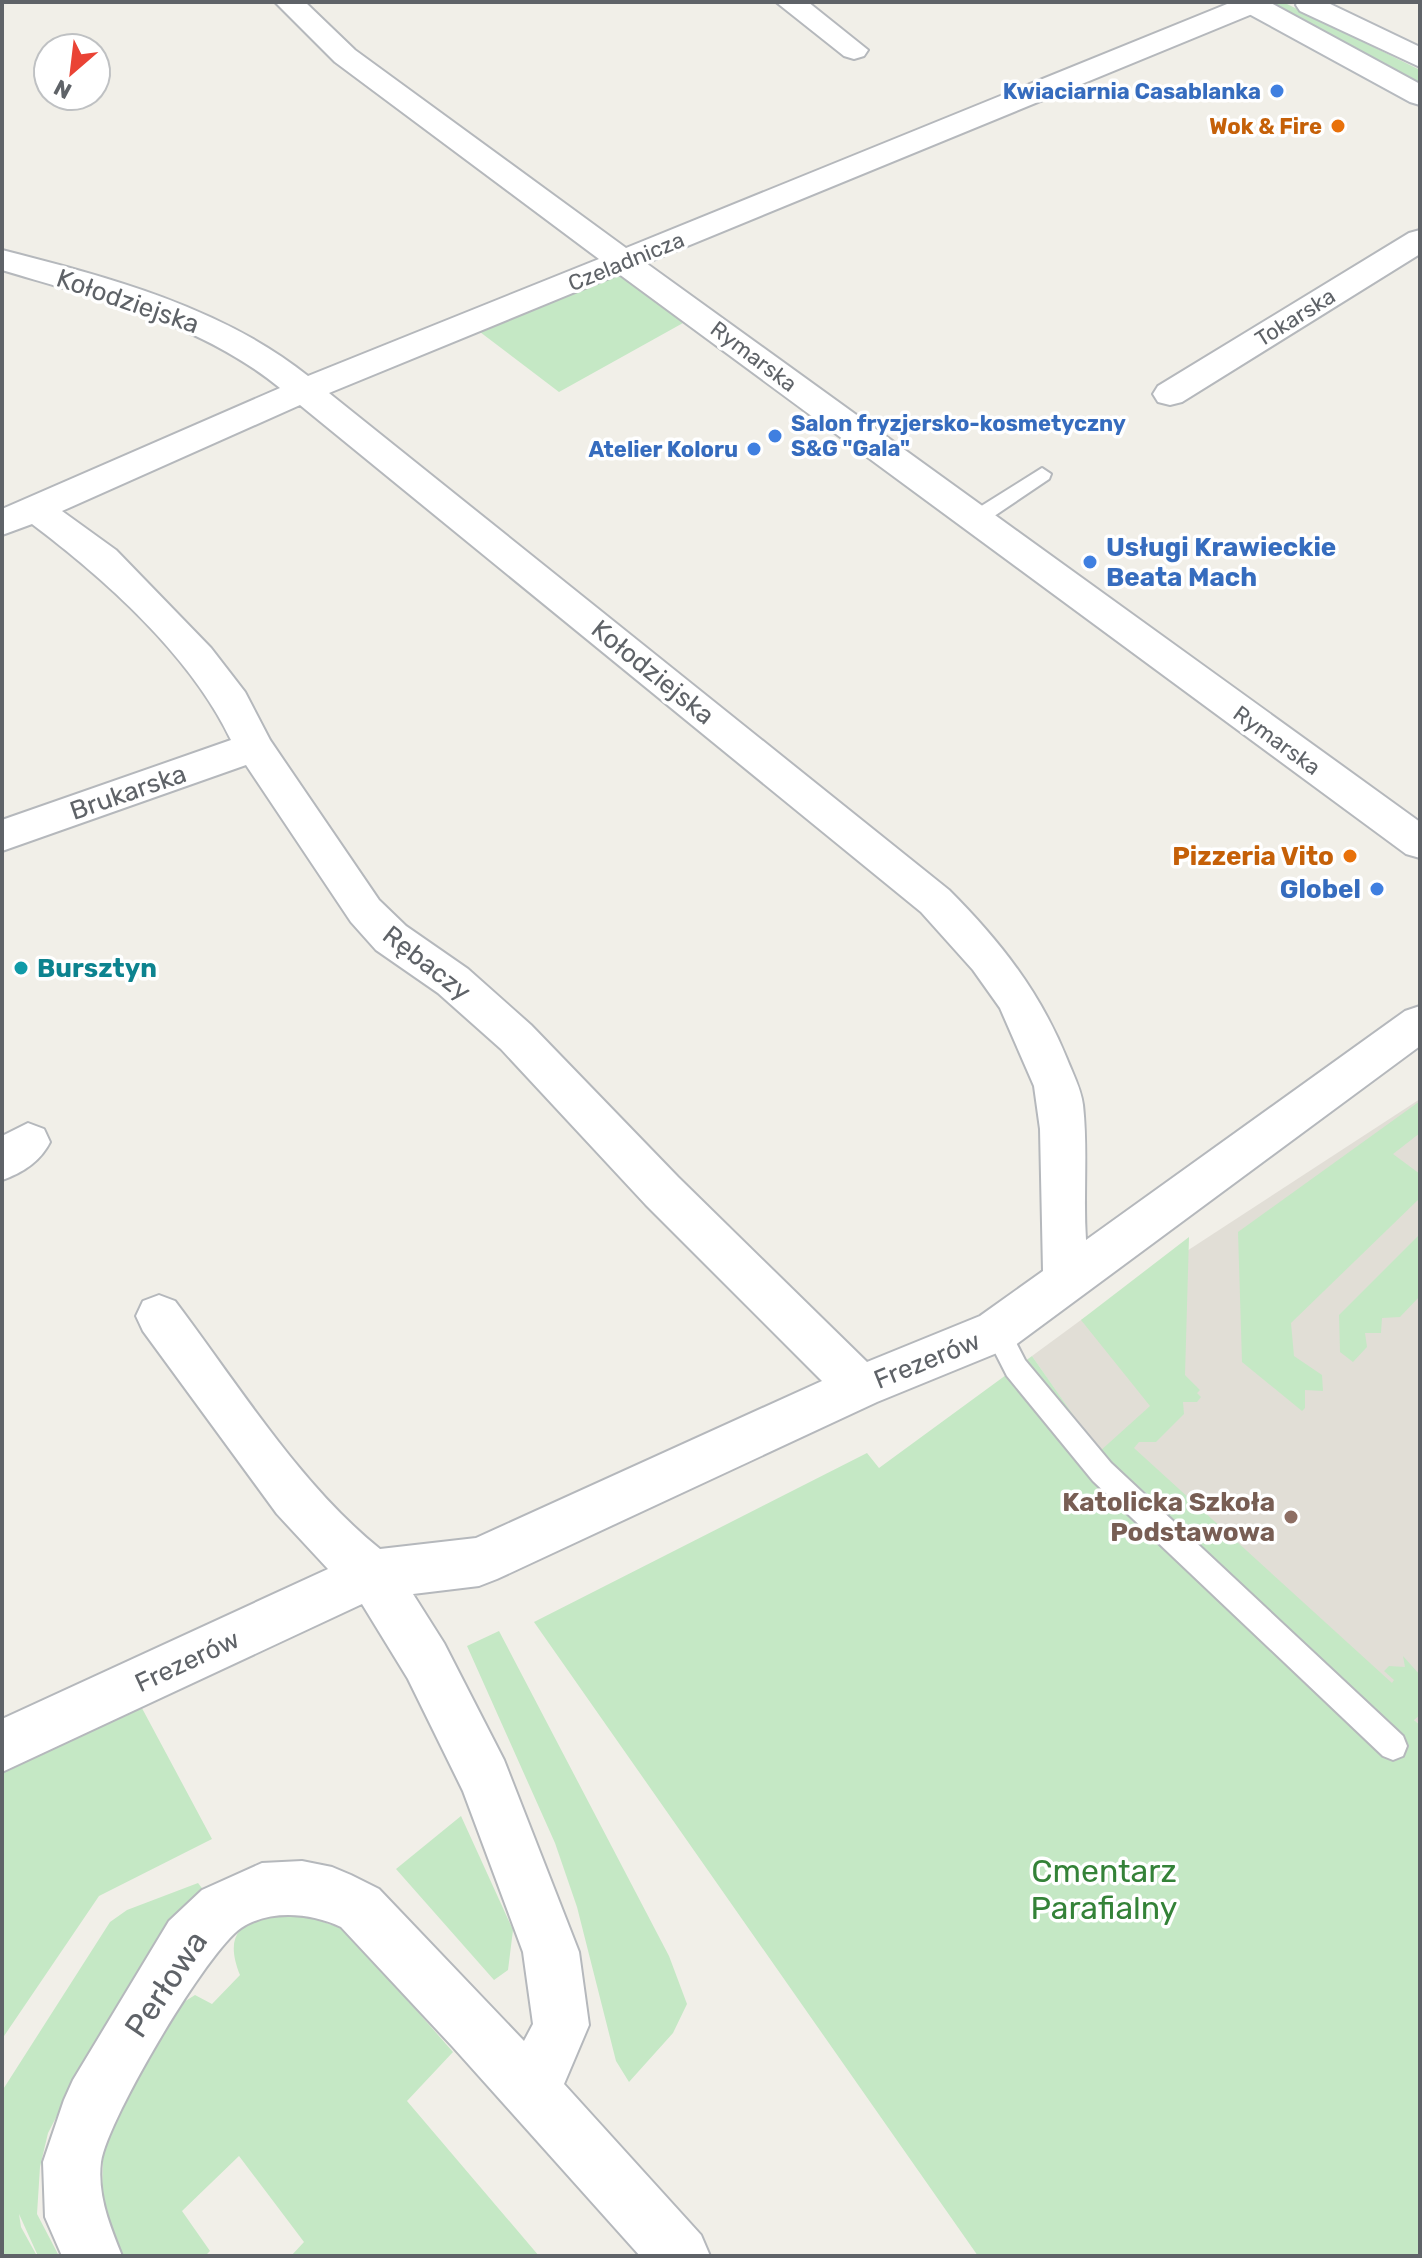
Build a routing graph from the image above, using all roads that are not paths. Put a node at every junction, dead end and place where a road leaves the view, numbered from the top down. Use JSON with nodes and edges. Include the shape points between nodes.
{"nodes":[{"id":1,"x":289,"y":2,"type":"edge"},
{"id":2,"x":790,"y":2,"type":"edge"},
{"id":3,"x":1305,"y":2,"type":"edge"},
{"id":4,"x":1250,"y":3,"type":"edge"},
{"id":5,"x":854,"y":50,"type":"dead end"},
{"id":6,"x":1420,"y":58,"type":"edge"},
{"id":7,"x":1420,"y":96,"type":"edge"},
{"id":8,"x":1420,"y":240,"type":"edge"},
{"id":9,"x":2,"y":260,"type":"edge"},
{"id":10,"x":626,"y":261,"type":"junction"},
{"id":11,"x":305,"y":390,"type":"junction"},
{"id":12,"x":1170,"y":394,"type":"dead end"},
{"id":13,"x":1042,"y":474,"type":"dead end"},
{"id":14,"x":18,"y":516,"type":"edge"},
{"id":15,"x":974,"y":520,"type":"junction"},
{"id":16,"x":254,"y":747,"type":"junction"},
{"id":17,"x":2,"y":836,"type":"edge"},
{"id":18,"x":1420,"y":843,"type":"edge"},
{"id":19,"x":1420,"y":1023,"type":"edge"},
{"id":20,"x":1067,"y":1279,"type":"junction"},
{"id":21,"x":159,"y":1316,"type":"dead end"},
{"id":22,"x":997,"y":1331,"type":"junction"},
{"id":23,"x":860,"y":1387,"type":"junction"},
{"id":24,"x":372,"y":1574,"type":"junction"},
{"id":25,"x":2,"y":1746,"type":"edge"},
{"id":26,"x":1393,"y":1746,"type":"dead end"},
{"id":27,"x":531,"y":2092,"type":"junction"},
{"id":28,"x":92,"y":2256,"type":"edge"},
{"id":29,"x":680,"y":2256,"type":"edge"}],
"edges":[{"from":1,"to":10,"type":"street","name":"Rymarska","via":[[345,56]]},
{"from":2,"to":5,"type":"street"},
{"from":3,"to":6,"type":"street"},
{"from":4,"to":7,"type":"street"},
{"from":4,"to":10,"type":"street","name":"Czeladnicza"},
{"from":8,"to":12,"type":"street","name":"Tokarska"},
{"from":9,"to":11,"type":"street","name":"Kołodziejska","via":[[230,337]]},
{"from":10,"to":11,"type":"street","name":"Czeladnicza"},
{"from":10,"to":15,"type":"street","name":"Rymarska"},
{"from":11,"to":14,"type":"street","name":"Czeladnicza"},
{"from":11,"to":20,"type":"street","name":"Kołodziejska","via":[[935,901],[982,949],[1022,1002],[1061,1103],[1061,1242]]},
{"from":13,"to":15,"type":"lane"},
{"from":14,"to":16,"type":"street","name":"Rębaczy","via":[[103,559],[198,658],[232,702]]},
{"from":15,"to":18,"type":"street","name":"Rymarska"},
{"from":16,"to":17,"type":"street","name":"Brukarska"},
{"from":16,"to":23,"type":"street","name":"Rębaczy","via":[[365,911],[391,938],[453,981],[516,1037]]},
{"from":19,"to":20,"type":"street","name":"Frezerów"},
{"from":20,"to":22,"type":"street","name":"Frezerów"},
{"from":21,"to":24,"type":"street","via":[[294,1498],[334,1543]]},
{"from":22,"to":23,"type":"street","name":"Frezerów"},
{"from":22,"to":26,"type":"lane","via":[[1016,1368],[1102,1472]]},
{"from":23,"to":24,"type":"street","name":"Frezerów","via":[[479,1562]]},
{"from":24,"to":25,"type":"street","name":"Frezerów"},
{"from":24,"to":27,"type":"street","via":[[426,1661],[485,1779],[551,1952],[561,2025]]},
{"from":27,"to":28,"type":"street","name":"Perłowa","via":[[360,1908],[332,1894],[302,1888],[262,1890],[221,1909],[189,1941],[93,2100],[72,2162],[75,2217]]},
{"from":27,"to":29,"type":"street","name":"Perłowa"}]}
